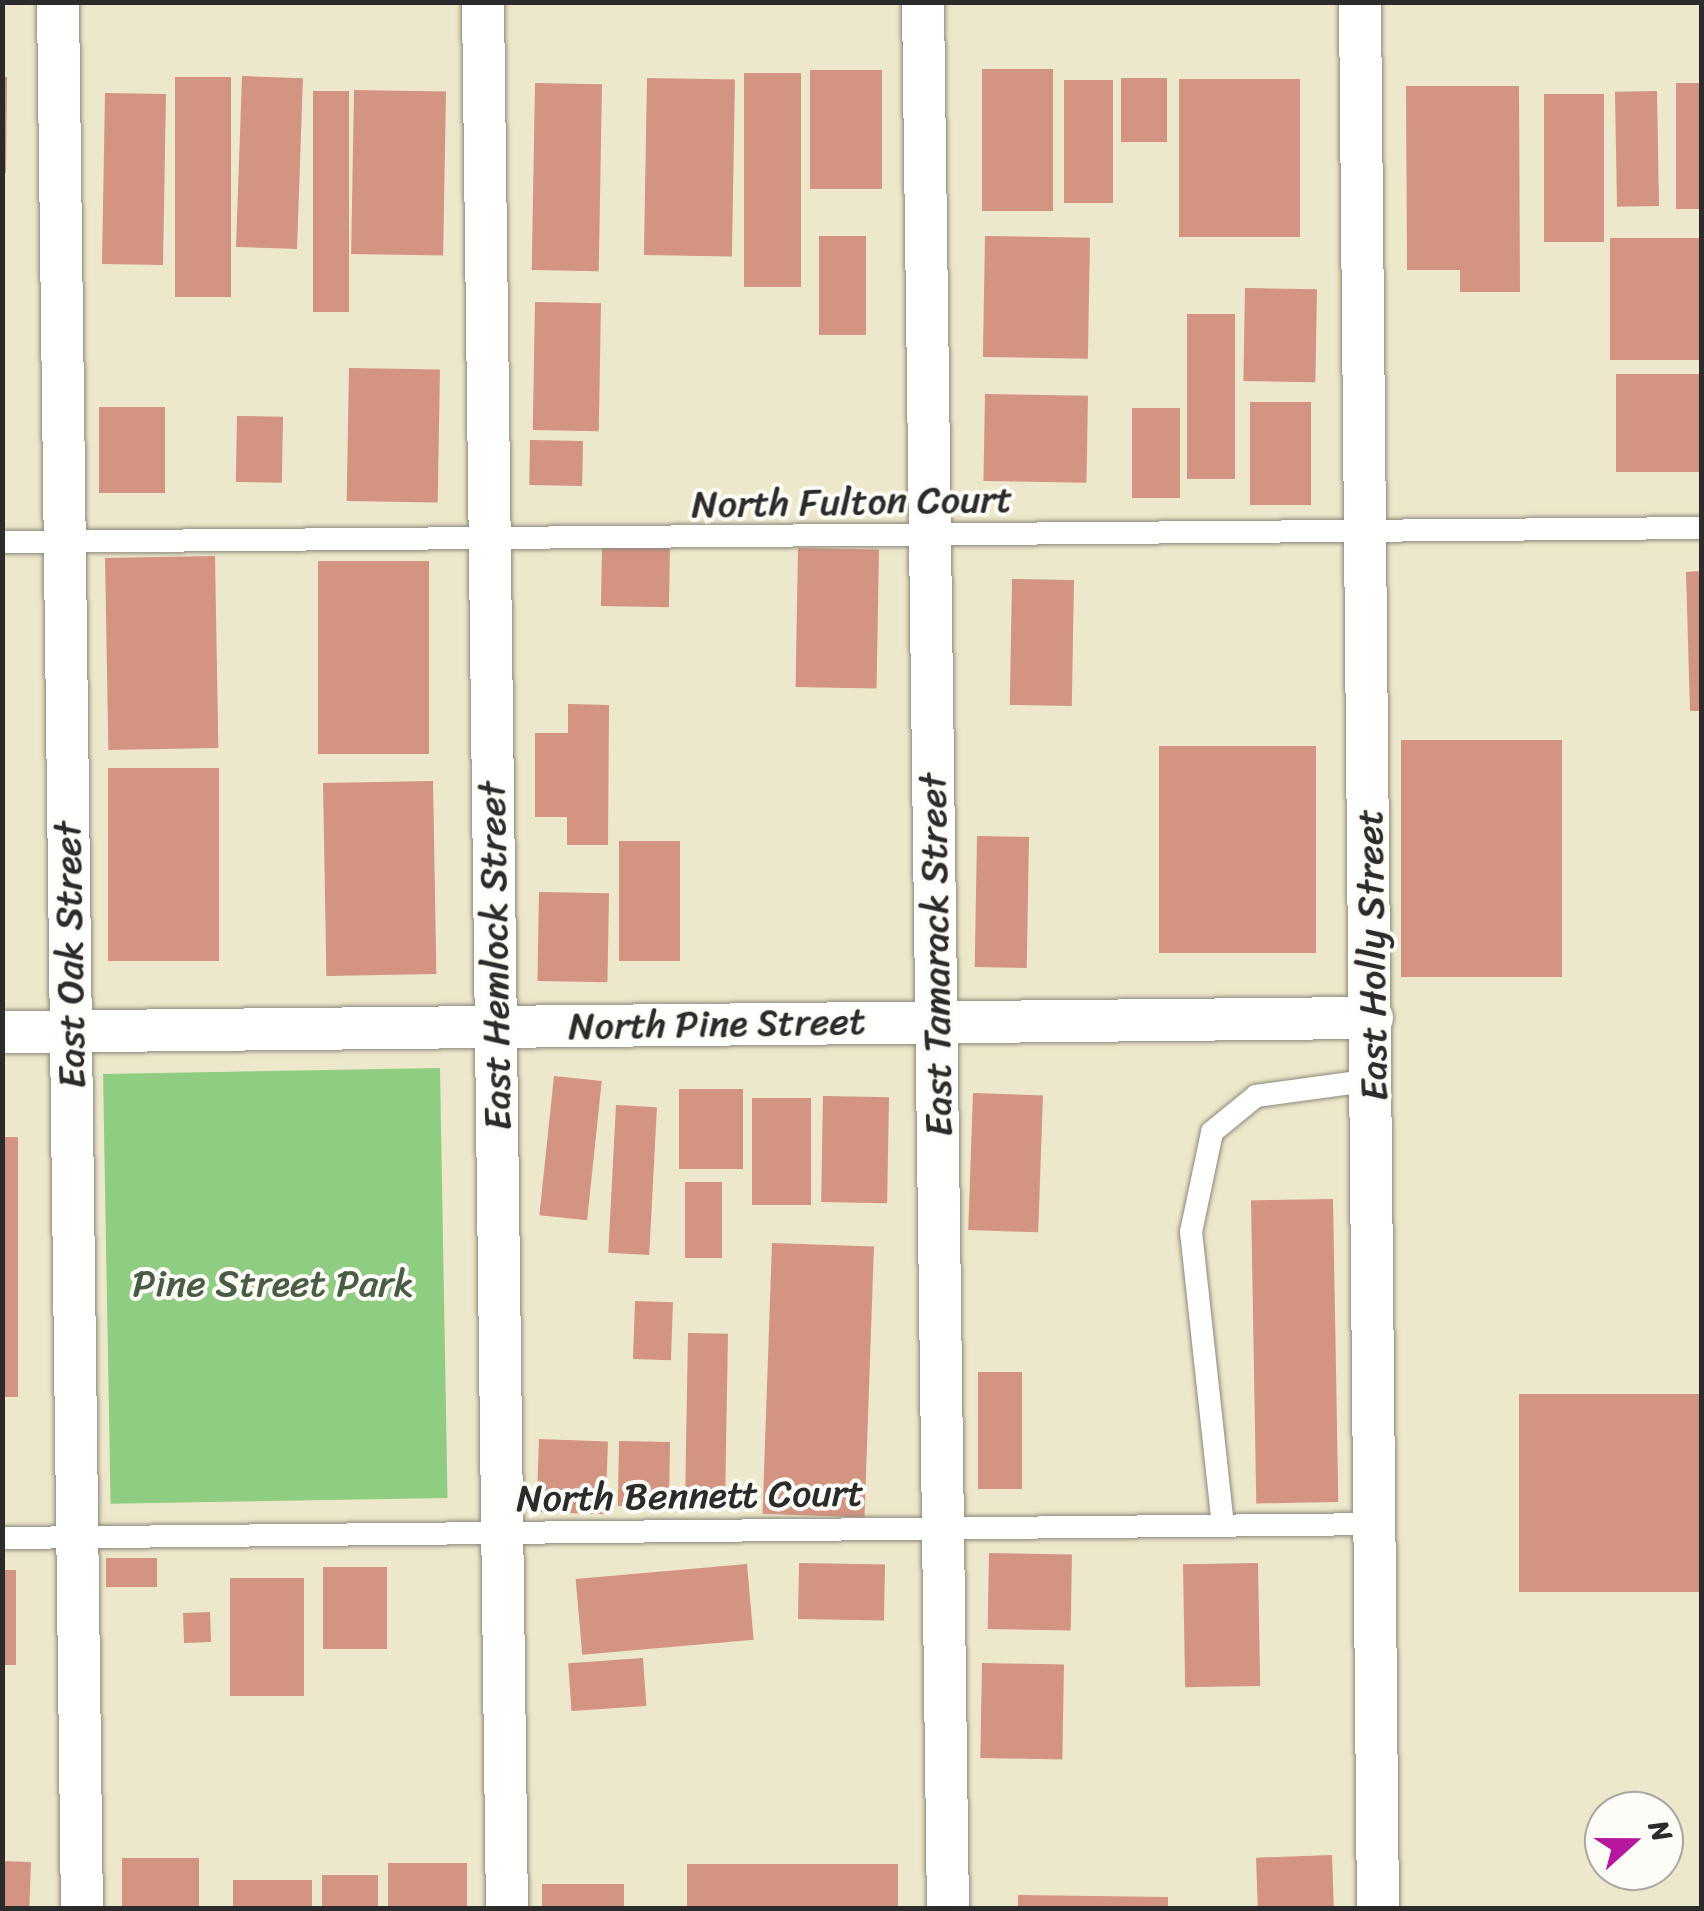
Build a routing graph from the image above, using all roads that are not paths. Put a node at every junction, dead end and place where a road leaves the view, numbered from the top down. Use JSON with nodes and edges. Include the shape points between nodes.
{"nodes":[{"id":1,"x":58,"y":2,"type":"edge"},
{"id":2,"x":483,"y":2,"type":"edge"},
{"id":3,"x":923,"y":2,"type":"edge"},
{"id":4,"x":1360,"y":2,"type":"edge"},
{"id":5,"x":1702,"y":528,"type":"edge"},
{"id":6,"x":1366,"y":532,"type":"junction"},
{"id":7,"x":930,"y":536,"type":"junction"},
{"id":8,"x":490,"y":540,"type":"junction"},
{"id":9,"x":2,"y":542,"type":"edge"},
{"id":10,"x":64,"y":545,"type":"junction"},
{"id":11,"x":1372,"y":1018,"type":"junction"},
{"id":12,"x":936,"y":1022,"type":"junction"},
{"id":13,"x":495,"y":1027,"type":"junction"},
{"id":14,"x":71,"y":1031,"type":"junction"},
{"id":15,"x":2,"y":1032,"type":"edge"},
{"id":16,"x":1373,"y":1080,"type":"junction"},
{"id":17,"x":1379,"y":1524,"type":"junction"},
{"id":18,"x":1223,"y":1526,"type":"junction"},
{"id":19,"x":943,"y":1528,"type":"junction"},
{"id":20,"x":502,"y":1533,"type":"junction"},
{"id":21,"x":78,"y":1537,"type":"junction"},
{"id":22,"x":2,"y":1538,"type":"edge"},
{"id":23,"x":82,"y":1908,"type":"edge"},
{"id":24,"x":507,"y":1908,"type":"edge"},
{"id":25,"x":948,"y":1908,"type":"edge"},
{"id":26,"x":1378,"y":1908,"type":"edge"}],
"edges":[{"from":1,"to":10,"type":"street","name":"East Oak Street"},
{"from":2,"to":8,"type":"street","name":"East Hemlock Street"},
{"from":3,"to":7,"type":"street","name":"East Tamarack Street"},
{"from":4,"to":6,"type":"street","name":"East Holly Street"},
{"from":5,"to":6,"type":"lane","name":"North Fulton Court"},
{"from":6,"to":7,"type":"lane","name":"North Fulton Court"},
{"from":6,"to":11,"type":"street","name":"East Holly Street"},
{"from":7,"to":8,"type":"lane","name":"North Fulton Court"},
{"from":7,"to":12,"type":"street","name":"East Tamarack Street"},
{"from":8,"to":10,"type":"lane","name":"North Fulton Court"},
{"from":8,"to":13,"type":"street","name":"East Hemlock Street"},
{"from":9,"to":10,"type":"lane","name":"North Fulton Court"},
{"from":10,"to":14,"type":"street","name":"East Oak Street"},
{"from":11,"to":12,"type":"street","name":"North Pine Street"},
{"from":11,"to":16,"type":"street","name":"East Holly Street"},
{"from":12,"to":13,"type":"street","name":"North Pine Street"},
{"from":12,"to":19,"type":"street","name":"East Tamarack Street"},
{"from":13,"to":14,"type":"street","name":"North Pine Street"},
{"from":13,"to":20,"type":"street","name":"East Hemlock Street"},
{"from":14,"to":15,"type":"street","name":"North Pine Street"},
{"from":14,"to":21,"type":"street","name":"East Oak Street"},
{"from":16,"to":17,"type":"street","name":"East Holly Street"},
{"from":16,"to":18,"type":"lane","via":[[1256,1096],[1212,1132],[1191,1232]]},
{"from":17,"to":18,"type":"lane","name":"North Bennett Court"},
{"from":17,"to":26,"type":"street","name":"East Holly Street"},
{"from":18,"to":19,"type":"lane","name":"North Bennett Court"},
{"from":19,"to":20,"type":"lane","name":"North Bennett Court"},
{"from":19,"to":25,"type":"street","name":"East Tamarack Street"},
{"from":20,"to":21,"type":"lane","name":"North Bennett Court"},
{"from":20,"to":24,"type":"street","name":"East Hemlock Street"},
{"from":21,"to":22,"type":"lane","name":"North Bennett Court"},
{"from":21,"to":23,"type":"street","name":"East Oak Street"}]}
